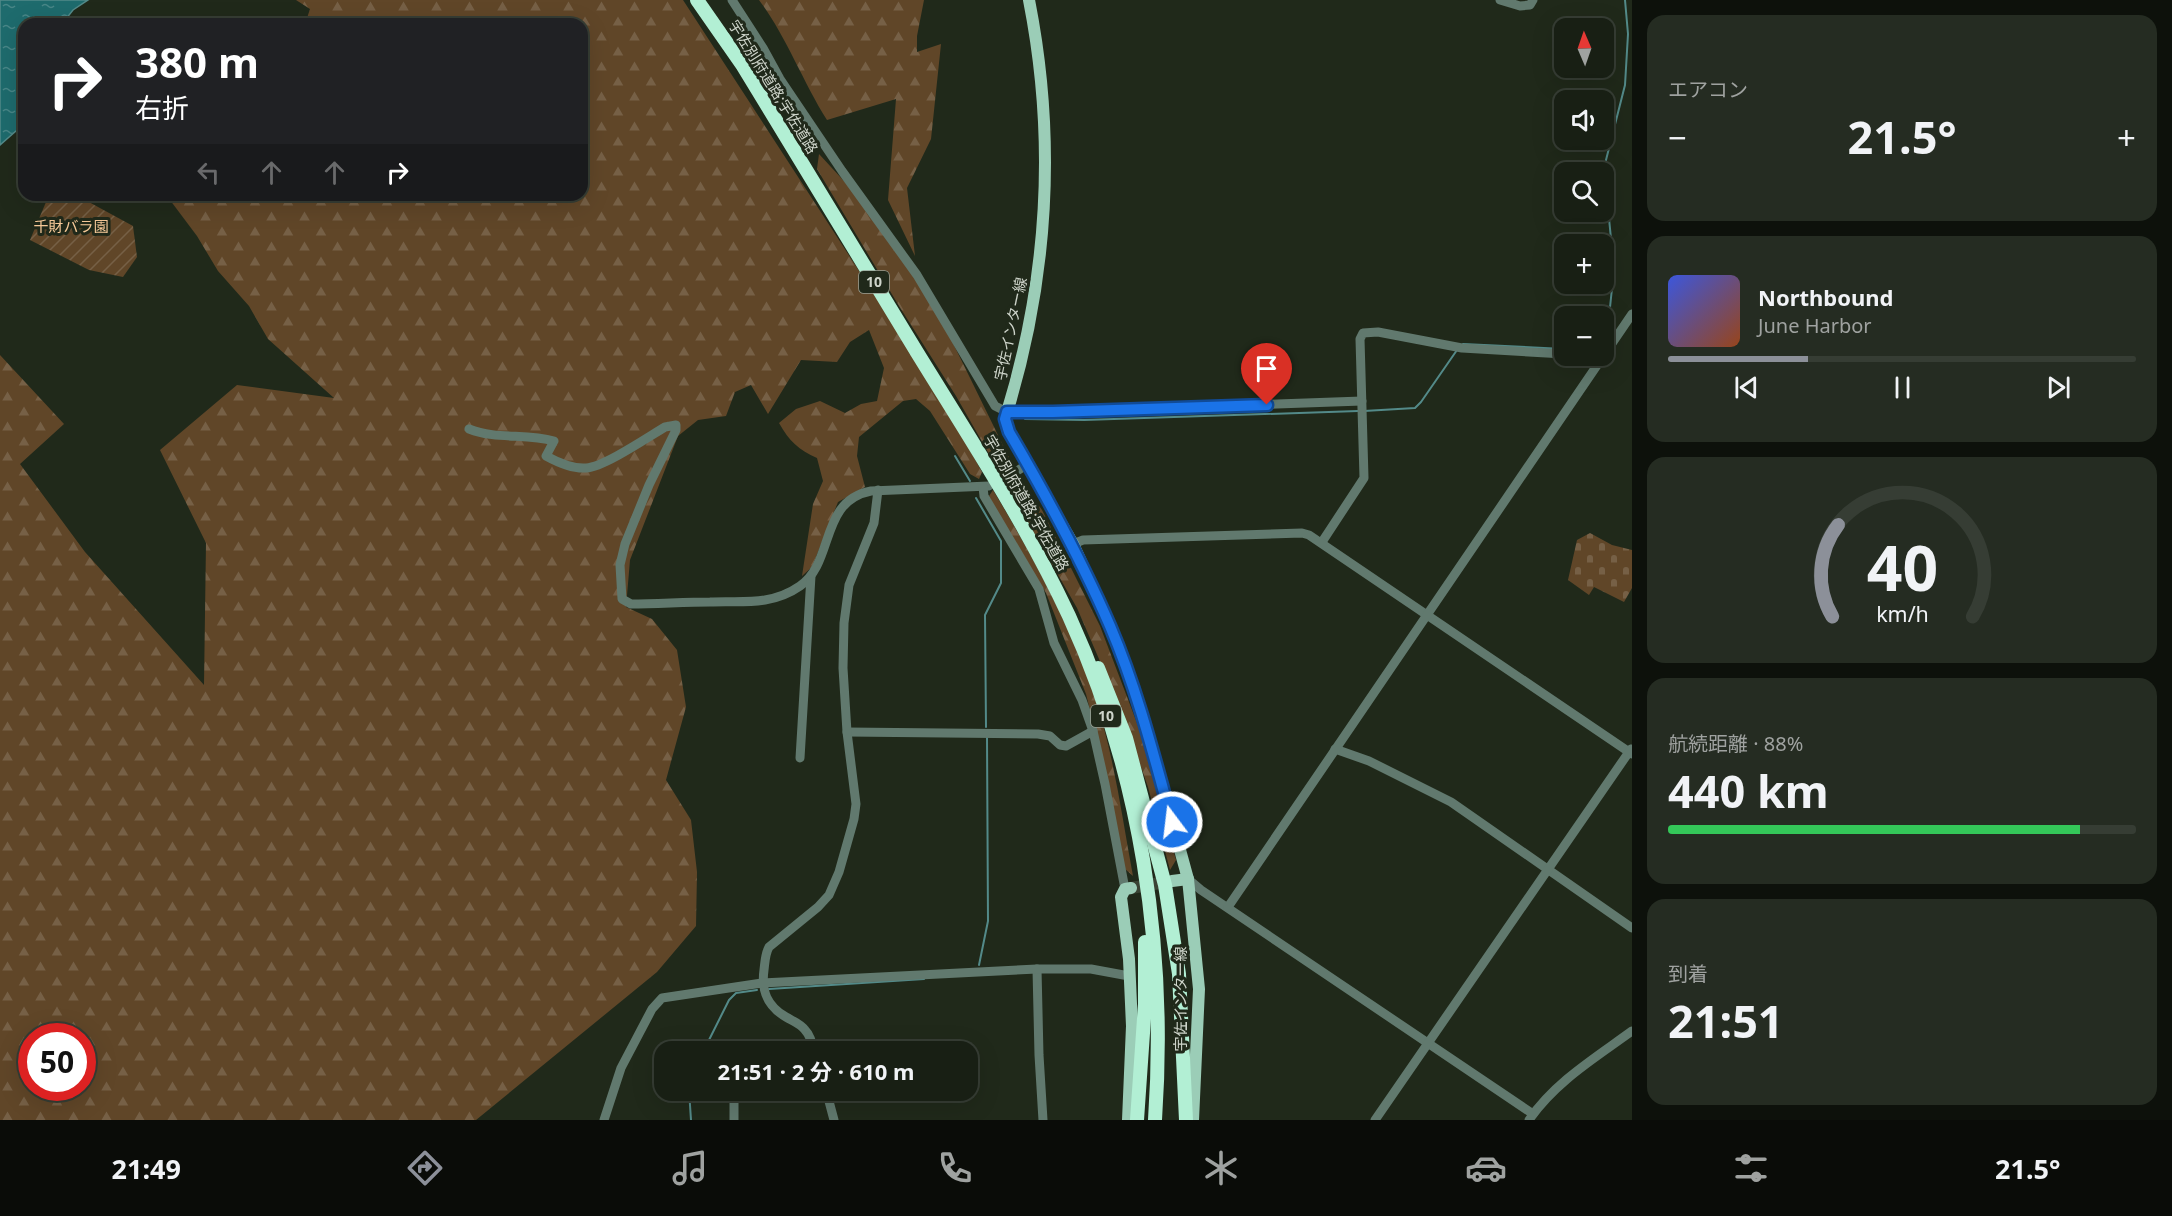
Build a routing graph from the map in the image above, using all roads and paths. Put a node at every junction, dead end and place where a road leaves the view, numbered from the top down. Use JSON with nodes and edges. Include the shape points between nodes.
{"nodes":[{"id":1,"x":697,"y":0,"type":"edge"},
{"id":2,"x":732,"y":0,"type":"edge"},
{"id":3,"x":1029,"y":0,"type":"edge"},
{"id":4,"x":1500,"y":0,"type":"edge"},
{"id":5,"x":1533,"y":0,"type":"edge"},
{"id":6,"x":1632,"y":314,"type":"edge"},
{"id":7,"x":1614,"y":340,"type":"edge"},
{"id":8,"x":1554,"y":353,"type":"edge"},
{"id":9,"x":1597,"y":366,"type":"edge"},
{"id":10,"x":1362,"y":401,"type":"junction"},
{"id":11,"x":1007,"y":412,"type":"junction"},
{"id":12,"x":470,"y":429,"type":"dead end"},
{"id":13,"x":878,"y":490,"type":"junction"},
{"id":14,"x":1322,"y":542,"type":"junction"},
{"id":15,"x":1073,"y":544,"type":"junction"},
{"id":16,"x":1045,"y":568,"type":"junction"},
{"id":17,"x":811,"y":576,"type":"junction"},
{"id":18,"x":1427,"y":614,"type":"junction"},
{"id":19,"x":1093,"y":731,"type":"junction"},
{"id":20,"x":847,"y":732,"type":"junction"},
{"id":21,"x":1335,"y":749,"type":"junction"},
{"id":22,"x":1631,"y":751,"type":"edge"},
{"id":23,"x":800,"y":758,"type":"dead end"},
{"id":24,"x":1548,"y":870,"type":"junction"},
{"id":25,"x":1144,"y":871,"type":"junction"},
{"id":26,"x":1188,"y":879,"type":"junction"},
{"id":27,"x":1172,"y":881,"type":"tunnel mouth"},
{"id":28,"x":1128,"y":889,"type":"joint"},
{"id":29,"x":1228,"y":907,"type":"junction"},
{"id":30,"x":1632,"y":928,"type":"edge"},
{"id":31,"x":1037,"y":969,"type":"junction"},
{"id":32,"x":1129,"y":976,"type":"junction"},
{"id":33,"x":762,"y":983,"type":"junction"},
{"id":34,"x":1632,"y":1031,"type":"edge"},
{"id":35,"x":811,"y":1041,"type":"edge"},
{"id":36,"x":1429,"y":1042,"type":"junction"},
{"id":37,"x":735,"y":1101,"type":"edge"},
{"id":38,"x":829,"y":1101,"type":"edge"},
{"id":39,"x":1531,"y":1117,"type":"edge"},
{"id":40,"x":604,"y":1120,"type":"edge"},
{"id":41,"x":734,"y":1120,"type":"edge"},
{"id":42,"x":834,"y":1120,"type":"edge"},
{"id":43,"x":1043,"y":1120,"type":"edge"},
{"id":44,"x":1128,"y":1120,"type":"edge"},
{"id":45,"x":1137,"y":1120,"type":"edge"},
{"id":46,"x":1155,"y":1120,"type":"edge"},
{"id":47,"x":1186,"y":1120,"type":"edge"},
{"id":48,"x":1193,"y":1120,"type":"edge"},
{"id":49,"x":1375,"y":1120,"type":"edge"}],
"edges":[{"from":1,"to":16,"type":"highway","name":"宇佐別府道路;宇佐道路","number":"10","via":[[743,66],[1018,517]]},
{"from":2,"to":11,"type":"street","via":[[780,79],[917,275],[988,397]]},
{"from":3,"to":11,"type":"main road","name":"宇佐インター線","via":[[1044,124],[1043,237],[1030,323]]},
{"from":4,"to":5,"type":"street","via":[[1525,6]]},
{"from":6,"to":7,"type":"street"},
{"from":8,"to":10,"type":"street","via":[[1462,348],[1366,332],[1360,338]]},
{"from":9,"to":18,"type":"street"},
{"from":10,"to":11,"type":"street"},
{"from":10,"to":14,"type":"street","via":[[1364,478]]},
{"from":11,"to":15,"type":"main road","name":"宇佐インター線","via":[[1005,419],[1022,467]]},
{"from":12,"to":17,"type":"street","via":[[482,434],[554,441],[546,456],[586,468],[676,425],[625,544],[620,565],[622,599],[631,604],[765,600],[793,590]]},
{"from":13,"to":17,"type":"street","via":[[862,492],[841,508]]},
{"from":13,"to":19,"type":"street","via":[[986,487],[984,496],[989,506],[1039,589],[1054,643]]},
{"from":13,"to":20,"type":"street","via":[[874,523],[854,571],[847,601],[843,659]]},
{"from":14,"to":15,"type":"street","via":[[1302,533],[1083,540]]},
{"from":14,"to":18,"type":"street"},
{"from":15,"to":26,"type":"main road","name":"宇佐インター線","via":[[1111,628],[1137,699]]},
{"from":16,"to":25,"type":"highway","name":"宇佐別府道路;宇佐道路","number":"10","via":[[1081,645],[1109,725],[1125,774]]},
{"from":16,"to":47,"type":"highway","via":[[1062,592],[1105,682],[1126,738],[1156,846],[1179,974]]},
{"from":17,"to":23,"type":"street"},
{"from":18,"to":21,"type":"street"},
{"from":18,"to":22,"type":"street"},
{"from":19,"to":20,"type":"street","via":[[1066,746],[1038,734]]},
{"from":19,"to":28,"type":"street"},
{"from":20,"to":33,"type":"street","via":[[856,804],[839,872],[829,895],[818,907],[766,951]]},
{"from":21,"to":24,"type":"street","via":[[1443,797]]},
{"from":21,"to":29,"type":"street"},
{"from":22,"to":24,"type":"street"},
{"from":24,"to":30,"type":"street"},
{"from":24,"to":36,"type":"street"},
{"from":25,"to":45,"type":"highway","via":[[1140,891],[1146,1004]]},
{"from":25,"to":46,"type":"highway","name":"宇佐別府道路;宇佐道路","number":"10","via":[[1158,982]]},
{"from":26,"to":27,"type":"main road"},
{"from":26,"to":29,"type":"street"},
{"from":26,"to":48,"type":"main road","name":"宇佐インター線","via":[[1199,989]]},
{"from":28,"to":32,"type":"main road","via":[[1121,897]]},
{"from":29,"to":36,"type":"street"},
{"from":31,"to":32,"type":"street","via":[[1091,969]]},
{"from":31,"to":33,"type":"street"},
{"from":31,"to":43,"type":"street"},
{"from":32,"to":44,"type":"main road","via":[[1132,1026]]},
{"from":33,"to":35,"type":"street","via":[[770,1003],[804,1028]]},
{"from":33,"to":40,"type":"street","via":[[662,998],[652,1009],[621,1068]]},
{"from":34,"to":39,"type":"street","via":[[1559,1085]]},
{"from":36,"to":39,"type":"street"},
{"from":36,"to":49,"type":"street"},
{"from":37,"to":41,"type":"street"},
{"from":38,"to":42,"type":"street"}]}
